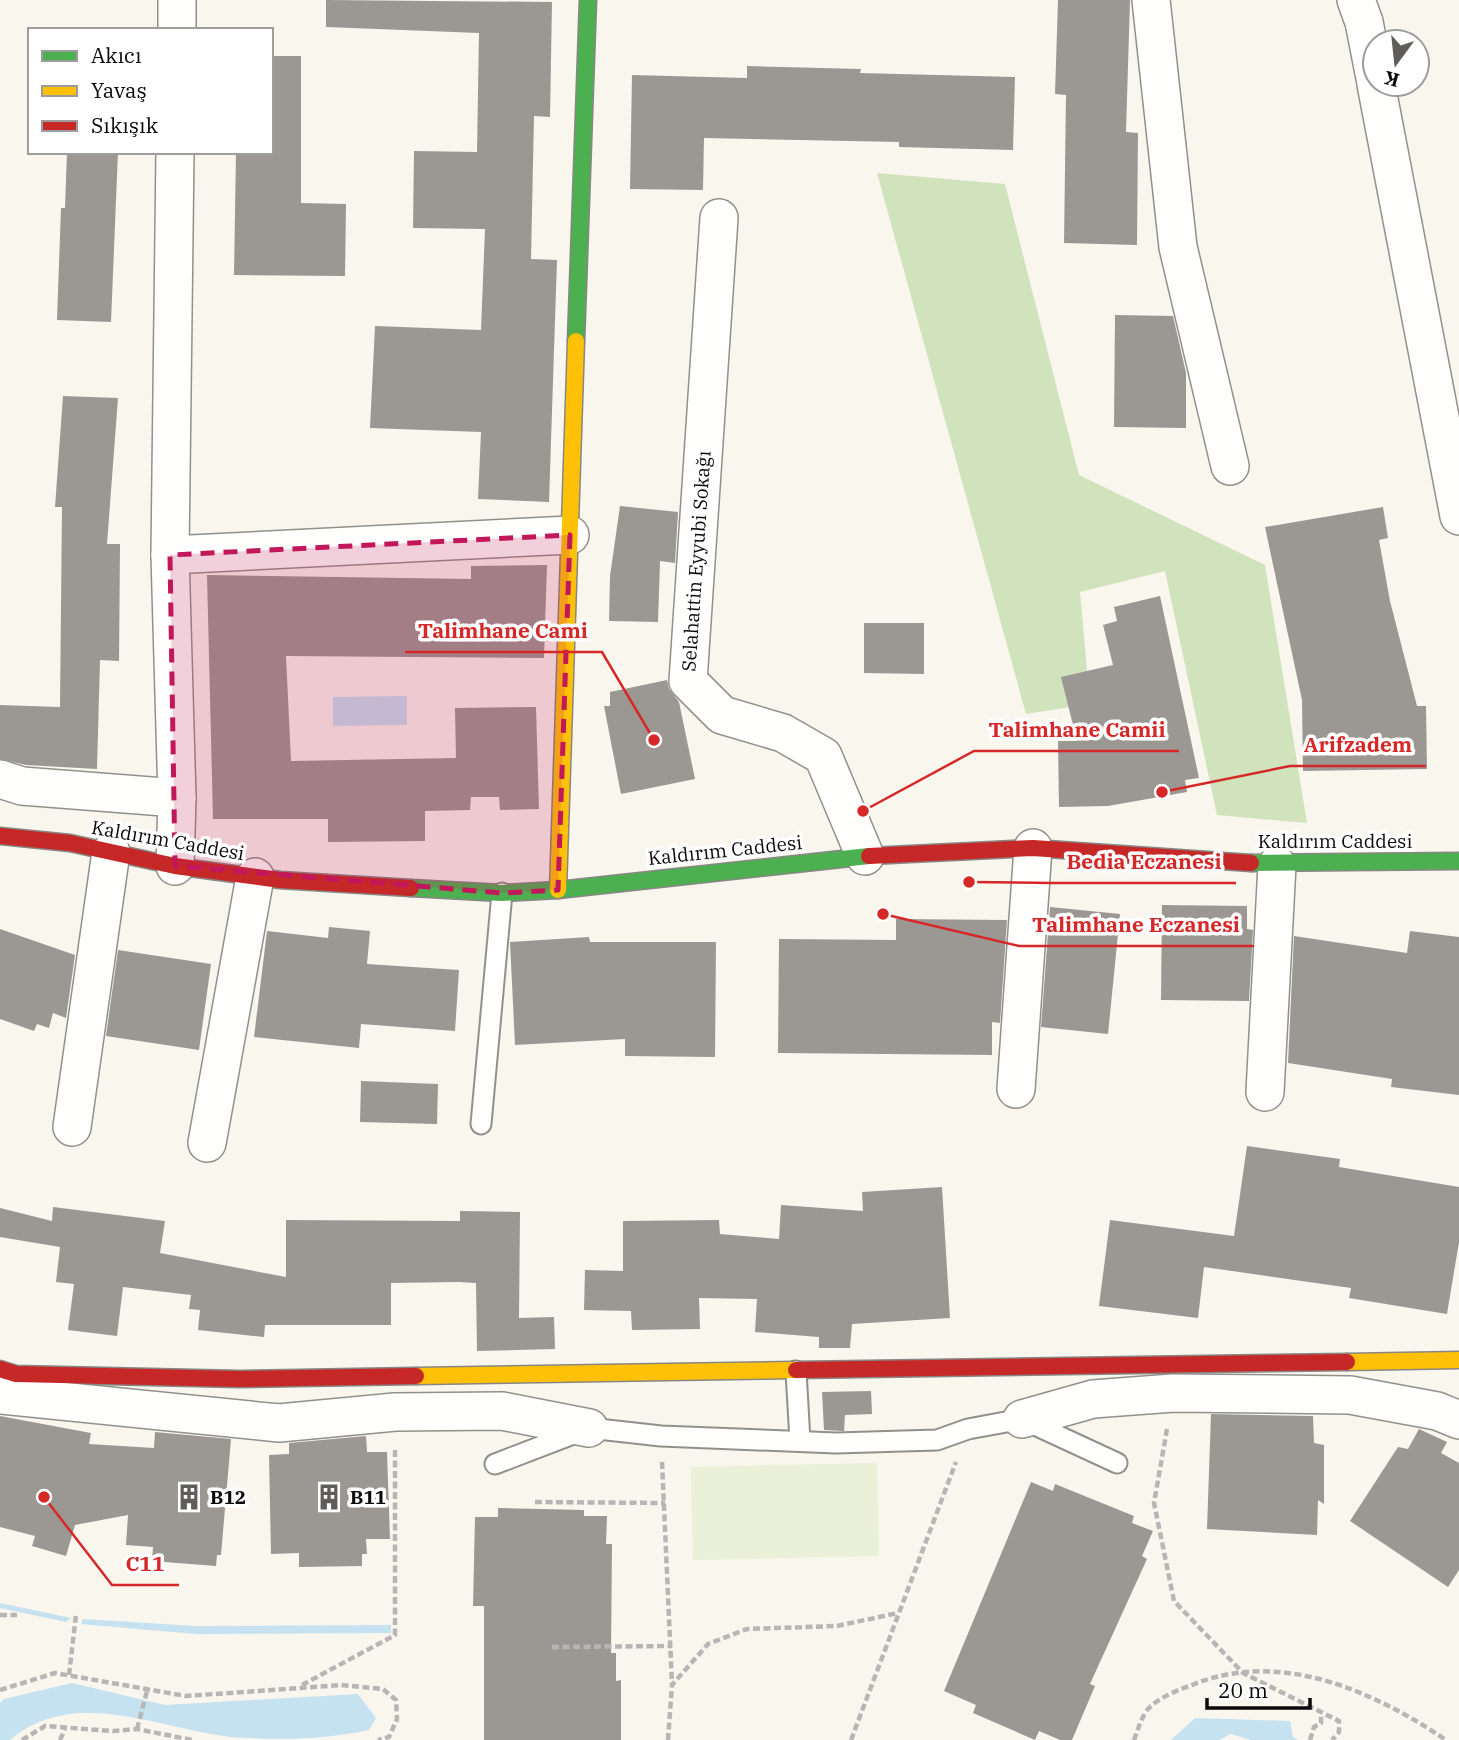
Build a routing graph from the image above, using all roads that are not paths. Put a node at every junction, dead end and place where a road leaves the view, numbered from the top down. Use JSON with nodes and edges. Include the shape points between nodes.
{"nodes":[{"id":1,"x":177,"y":0,"type":"edge"},
{"id":2,"x":588,"y":0,"type":"edge"},
{"id":3,"x":1152,"y":0,"type":"edge"},
{"id":4,"x":1356,"y":0,"type":"edge"},
{"id":5,"x":177,"y":28,"type":"edge"},
{"id":6,"x":1365,"y":28,"type":"edge"},
{"id":7,"x":1379,"y":98,"type":"edge"},
{"id":8,"x":175,"y":154,"type":"edge"},
{"id":9,"x":719,"y":218,"type":"dead end"},
{"id":10,"x":1230,"y":466,"type":"dead end"},
{"id":11,"x":1459,"y":516,"type":"edge"},
{"id":12,"x":570,"y":535,"type":"junction"},
{"id":13,"x":170,"y":555,"type":"junction"},
{"id":14,"x":0,"y":779,"type":"edge"},
{"id":15,"x":177,"y":798,"type":"junction"},
{"id":16,"x":0,"y":836,"type":"edge"},
{"id":17,"x":1033,"y":848,"type":"junction"},
{"id":18,"x":111,"y":852,"type":"junction"},
{"id":19,"x":865,"y":856,"type":"junction"},
{"id":20,"x":1459,"y":861,"type":"edge"},
{"id":21,"x":1277,"y":865,"type":"junction"},
{"id":22,"x":175,"y":866,"type":"junction"},
{"id":23,"x":255,"y":877,"type":"junction"},
{"id":24,"x":558,"y":890,"type":"junction"},
{"id":25,"x":502,"y":892,"type":"junction"},
{"id":26,"x":1016,"y":1089,"type":"dead end"},
{"id":27,"x":1265,"y":1091,"type":"dead end"},
{"id":28,"x":481,"y":1124,"type":"dead end"},
{"id":29,"x":72,"y":1127,"type":"dead end"},
{"id":30,"x":207,"y":1143,"type":"dead end"},
{"id":31,"x":1459,"y":1360,"type":"edge"},
{"id":32,"x":0,"y":1369,"type":"edge"},
{"id":33,"x":796,"y":1371,"type":"junction"},
{"id":34,"x":0,"y":1395,"type":"edge"},
{"id":35,"x":1022,"y":1419,"type":"junction"},
{"id":36,"x":1459,"y":1420,"type":"edge"},
{"id":37,"x":589,"y":1428,"type":"junction"},
{"id":38,"x":800,"y":1441,"type":"junction"},
{"id":39,"x":1117,"y":1463,"type":"dead end"},
{"id":40,"x":495,"y":1464,"type":"dead end"}],
"edges":[{"from":1,"to":5,"type":"street"},
{"from":2,"to":12,"type":"street"},
{"from":3,"to":10,"type":"street","via":[[1178,247]]},
{"from":4,"to":6,"type":"street"},
{"from":7,"to":11,"type":"street"},
{"from":8,"to":13,"type":"street"},
{"from":9,"to":19,"type":"street","name":"Selahattin Eyyubi Sokağı","via":[[688,681],[722,715],[783,733],[823,756]]},
{"from":12,"to":13,"type":"street"},
{"from":12,"to":24,"type":"street"},
{"from":13,"to":15,"type":"street"},
{"from":14,"to":15,"type":"street","via":[[22,786]]},
{"from":15,"to":22,"type":"street"},
{"from":16,"to":18,"type":"street","name":"Kaldırım Caddesi"},
{"from":17,"to":19,"type":"street","name":"Kaldırım Caddesi"},
{"from":17,"to":21,"type":"street","name":"Kaldırım Caddesi"},
{"from":17,"to":26,"type":"street"},
{"from":18,"to":22,"type":"street","name":"Kaldırım Caddesi"},
{"from":18,"to":29,"type":"street"},
{"from":19,"to":24,"type":"street","name":"Kaldırım Caddesi"},
{"from":20,"to":21,"type":"street","name":"Kaldırım Caddesi"},
{"from":21,"to":27,"type":"street"},
{"from":22,"to":23,"type":"street","name":"Kaldırım Caddesi"},
{"from":23,"to":25,"type":"street","name":"Kaldırım Caddesi"},
{"from":23,"to":30,"type":"street"},
{"from":24,"to":25,"type":"street","name":"Kaldırım Caddesi"},
{"from":25,"to":28,"type":"lane"},
{"from":31,"to":33,"type":"street"},
{"from":32,"to":33,"type":"street","via":[[16,1374],[240,1379]]},
{"from":33,"to":38,"type":"lane"},
{"from":34,"to":37,"type":"street","via":[[279,1423],[395,1412],[502,1411]]},
{"from":35,"to":36,"type":"street","via":[[1093,1399],[1173,1393],[1350,1395],[1437,1411]]},
{"from":35,"to":38,"type":"lane","via":[[937,1440]]},
{"from":35,"to":39,"type":"lane"},
{"from":37,"to":38,"type":"lane","via":[[661,1436]]},
{"from":37,"to":40,"type":"lane"}]}
